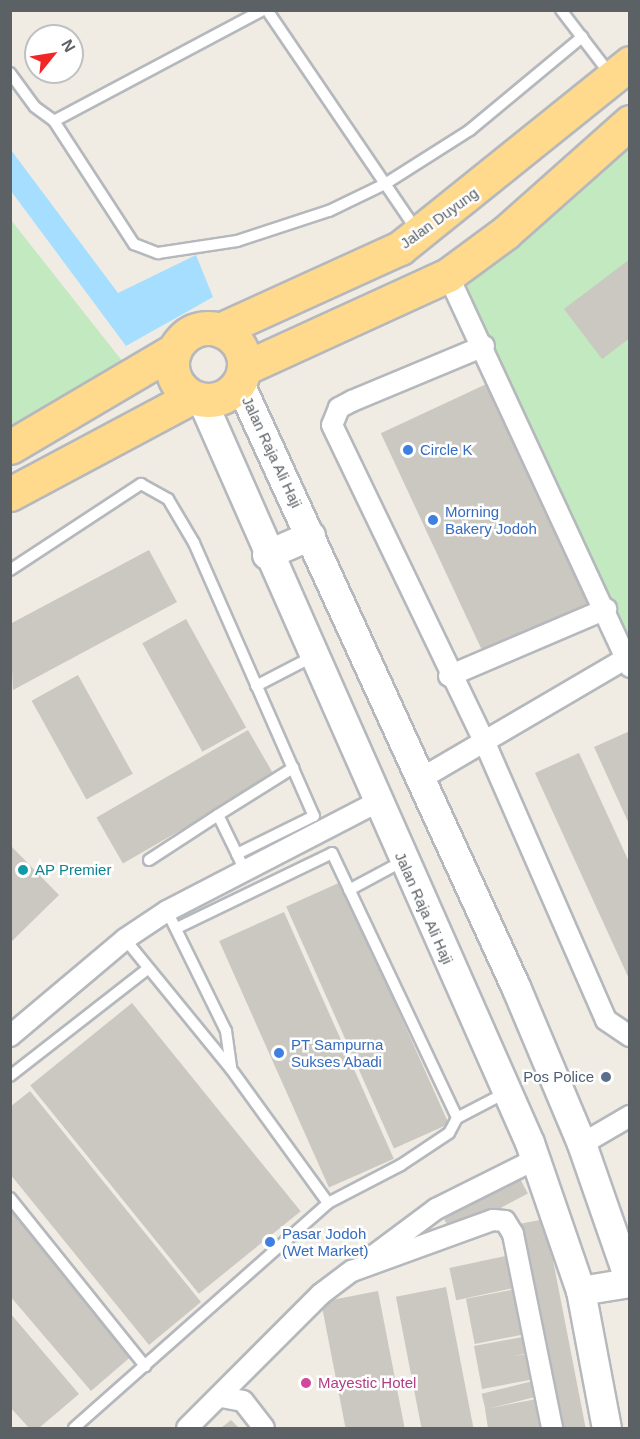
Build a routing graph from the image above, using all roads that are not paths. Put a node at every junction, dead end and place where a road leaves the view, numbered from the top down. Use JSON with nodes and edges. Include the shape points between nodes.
{"nodes":[{"id":1,"x":265,"y":10,"type":"edge"},
{"id":2,"x":561,"y":10,"type":"edge"},
{"id":3,"x":582,"y":37,"type":"junction"},
{"id":4,"x":622,"y":71,"type":"edge"},
{"id":5,"x":10,"y":73,"type":"edge"},
{"id":6,"x":54,"y":121,"type":"junction"},
{"id":7,"x":630,"y":123,"type":"edge"},
{"id":8,"x":385,"y":184,"type":"junction"},
{"id":9,"x":420,"y":235,"type":"junction"},
{"id":10,"x":448,"y":275,"type":"junction"},
{"id":11,"x":220,"y":330,"type":"junction"},
{"id":12,"x":484,"y":346,"type":"junction"},
{"id":13,"x":174,"y":350,"type":"junction"},
{"id":14,"x":242,"y":376,"type":"junction"},
{"id":15,"x":197,"y":399,"type":"junction"},
{"id":16,"x":10,"y":447,"type":"edge"},
{"id":17,"x":10,"y":494,"type":"edge"},
{"id":18,"x":312,"y":536,"type":"junction"},
{"id":19,"x":267,"y":555,"type":"junction"},
{"id":20,"x":10,"y":570,"type":"edge"},
{"id":21,"x":606,"y":609,"type":"junction"},
{"id":22,"x":312,"y":657,"type":"junction"},
{"id":23,"x":628,"y":660,"type":"edge"},
{"id":24,"x":449,"y":676,"type":"junction"},
{"id":25,"x":256,"y":686,"type":"junction"},
{"id":26,"x":485,"y":743,"type":"junction"},
{"id":27,"x":293,"y":768,"type":"junction"},
{"id":28,"x":422,"y":778,"type":"junction"},
{"id":29,"x":377,"y":802,"type":"junction"},
{"id":30,"x":218,"y":815,"type":"junction"},
{"id":31,"x":149,"y":860,"type":"dead end"},
{"id":32,"x":403,"y":861,"type":"junction"},
{"id":33,"x":241,"y":862,"type":"junction"},
{"id":34,"x":349,"y":890,"type":"junction"},
{"id":35,"x":172,"y":920,"type":"junction"},
{"id":36,"x":125,"y":939,"type":"junction"},
{"id":37,"x":146,"y":970,"type":"junction"},
{"id":38,"x":10,"y":1036,"type":"edge"},
{"id":39,"x":630,"y":1036,"type":"edge"},
{"id":40,"x":231,"y":1069,"type":"junction"},
{"id":41,"x":10,"y":1076,"type":"edge"},
{"id":42,"x":507,"y":1092,"type":"junction"},
{"id":43,"x":630,"y":1116,"type":"edge"},
{"id":44,"x":457,"y":1118,"type":"junction"},
{"id":45,"x":582,"y":1144,"type":"junction"},
{"id":46,"x":536,"y":1159,"type":"junction"},
{"id":47,"x":10,"y":1198,"type":"edge"},
{"id":48,"x":328,"y":1203,"type":"junction"},
{"id":49,"x":352,"y":1271,"type":"junction"},
{"id":50,"x":630,"y":1282,"type":"edge"},
{"id":51,"x":581,"y":1291,"type":"junction"},
{"id":52,"x":145,"y":1366,"type":"junction"},
{"id":53,"x":221,"y":1397,"type":"junction"},
{"id":54,"x":74,"y":1428,"type":"edge"},
{"id":55,"x":187,"y":1428,"type":"edge"},
{"id":56,"x":264,"y":1428,"type":"edge"},
{"id":57,"x":552,"y":1428,"type":"edge"},
{"id":58,"x":607,"y":1428,"type":"edge"}],
"edges":[{"from":1,"to":6,"type":"lane"},
{"from":1,"to":8,"type":"lane"},
{"from":2,"to":3,"type":"lane"},
{"from":3,"to":4,"type":"lane"},
{"from":3,"to":8,"type":"lane","via":[[470,130]]},
{"from":4,"to":9,"type":"highway","name":"Jalan Duyung"},
{"from":5,"to":6,"type":"lane","via":[[36,107]]},
{"from":6,"to":8,"type":"lane","via":[[134,244],[158,254],[237,241],[329,211]]},
{"from":7,"to":10,"type":"highway","via":[[505,233]]},
{"from":8,"to":9,"type":"lane"},
{"from":9,"to":11,"type":"highway","name":"Jalan Duyung","via":[[368,264]]},
{"from":10,"to":12,"type":"street"},
{"from":10,"to":14,"type":"highway"},
{"from":11,"to":13,"type":"highway","via":[[199,329]]},
{"from":11,"to":14,"type":"highway","via":[[238,342]]},
{"from":12,"to":21,"type":"street"},
{"from":12,"to":24,"type":"street","via":[[352,401],[333,415]]},
{"from":13,"to":15,"type":"highway","via":[[176,382]]},
{"from":13,"to":16,"type":"highway"},
{"from":14,"to":15,"type":"highway","via":[[223,398]]},
{"from":14,"to":18,"type":"main road","name":"Jalan Raja Ali Haji"},
{"from":15,"to":17,"type":"highway"},
{"from":15,"to":19,"type":"main road","name":"Jalan Raja Ali Haji"},
{"from":18,"to":19,"type":"main road"},
{"from":18,"to":28,"type":"main road","name":"Jalan Raja Ali Haji"},
{"from":19,"to":22,"type":"main road","name":"Jalan Raja Ali Haji"},
{"from":20,"to":25,"type":"lane","via":[[128,490],[141,484],[157,489],[194,543]]},
{"from":21,"to":23,"type":"street"},
{"from":21,"to":24,"type":"street"},
{"from":22,"to":25,"type":"lane"},
{"from":22,"to":29,"type":"main road","name":"Jalan Raja Ali Haji"},
{"from":23,"to":26,"type":"street"},
{"from":24,"to":26,"type":"street"},
{"from":25,"to":27,"type":"lane"},
{"from":26,"to":28,"type":"street"},
{"from":26,"to":39,"type":"street","via":[[606,1020]]},
{"from":27,"to":30,"type":"lane"},
{"from":27,"to":33,"type":"lane","via":[[314,816]]},
{"from":28,"to":45,"type":"main road","name":"Jalan Raja Ali Haji"},
{"from":29,"to":32,"type":"main road","name":"Jalan Raja Ali Haji"},
{"from":29,"to":33,"type":"street"},
{"from":30,"to":31,"type":"lane"},
{"from":30,"to":33,"type":"lane"},
{"from":32,"to":34,"type":"lane"},
{"from":32,"to":42,"type":"main road","name":"Jalan Raja Ali Haji"},
{"from":33,"to":35,"type":"street"},
{"from":34,"to":35,"type":"lane","via":[[332,853]]},
{"from":34,"to":44,"type":"lane"},
{"from":35,"to":36,"type":"street"},
{"from":35,"to":40,"type":"lane","via":[[226,1031]]},
{"from":36,"to":37,"type":"lane"},
{"from":36,"to":38,"type":"street"},
{"from":37,"to":40,"type":"lane"},
{"from":37,"to":41,"type":"lane"},
{"from":40,"to":48,"type":"lane"},
{"from":42,"to":44,"type":"lane"},
{"from":42,"to":46,"type":"main road","name":"Jalan Raja Ali Haji"},
{"from":43,"to":45,"type":"street"},
{"from":44,"to":48,"type":"lane","via":[[449,1133],[401,1165]]},
{"from":45,"to":50,"type":"main road","name":"Jalan Raja Ali Haji"},
{"from":46,"to":49,"type":"street","via":[[436,1209]]},
{"from":46,"to":51,"type":"main road","name":"Jalan Raja Ali Haji"},
{"from":47,"to":52,"type":"lane"},
{"from":48,"to":52,"type":"lane"},
{"from":49,"to":53,"type":"street","via":[[321,1294]]},
{"from":49,"to":57,"type":"street","via":[[493,1220],[505,1221],[513,1234]]},
{"from":50,"to":51,"type":"main road"},
{"from":51,"to":58,"type":"main road","name":"Jalan Raja Ali Haji"},
{"from":52,"to":54,"type":"lane"},
{"from":53,"to":55,"type":"street"},
{"from":53,"to":56,"type":"street","via":[[243,1401]]}]}
